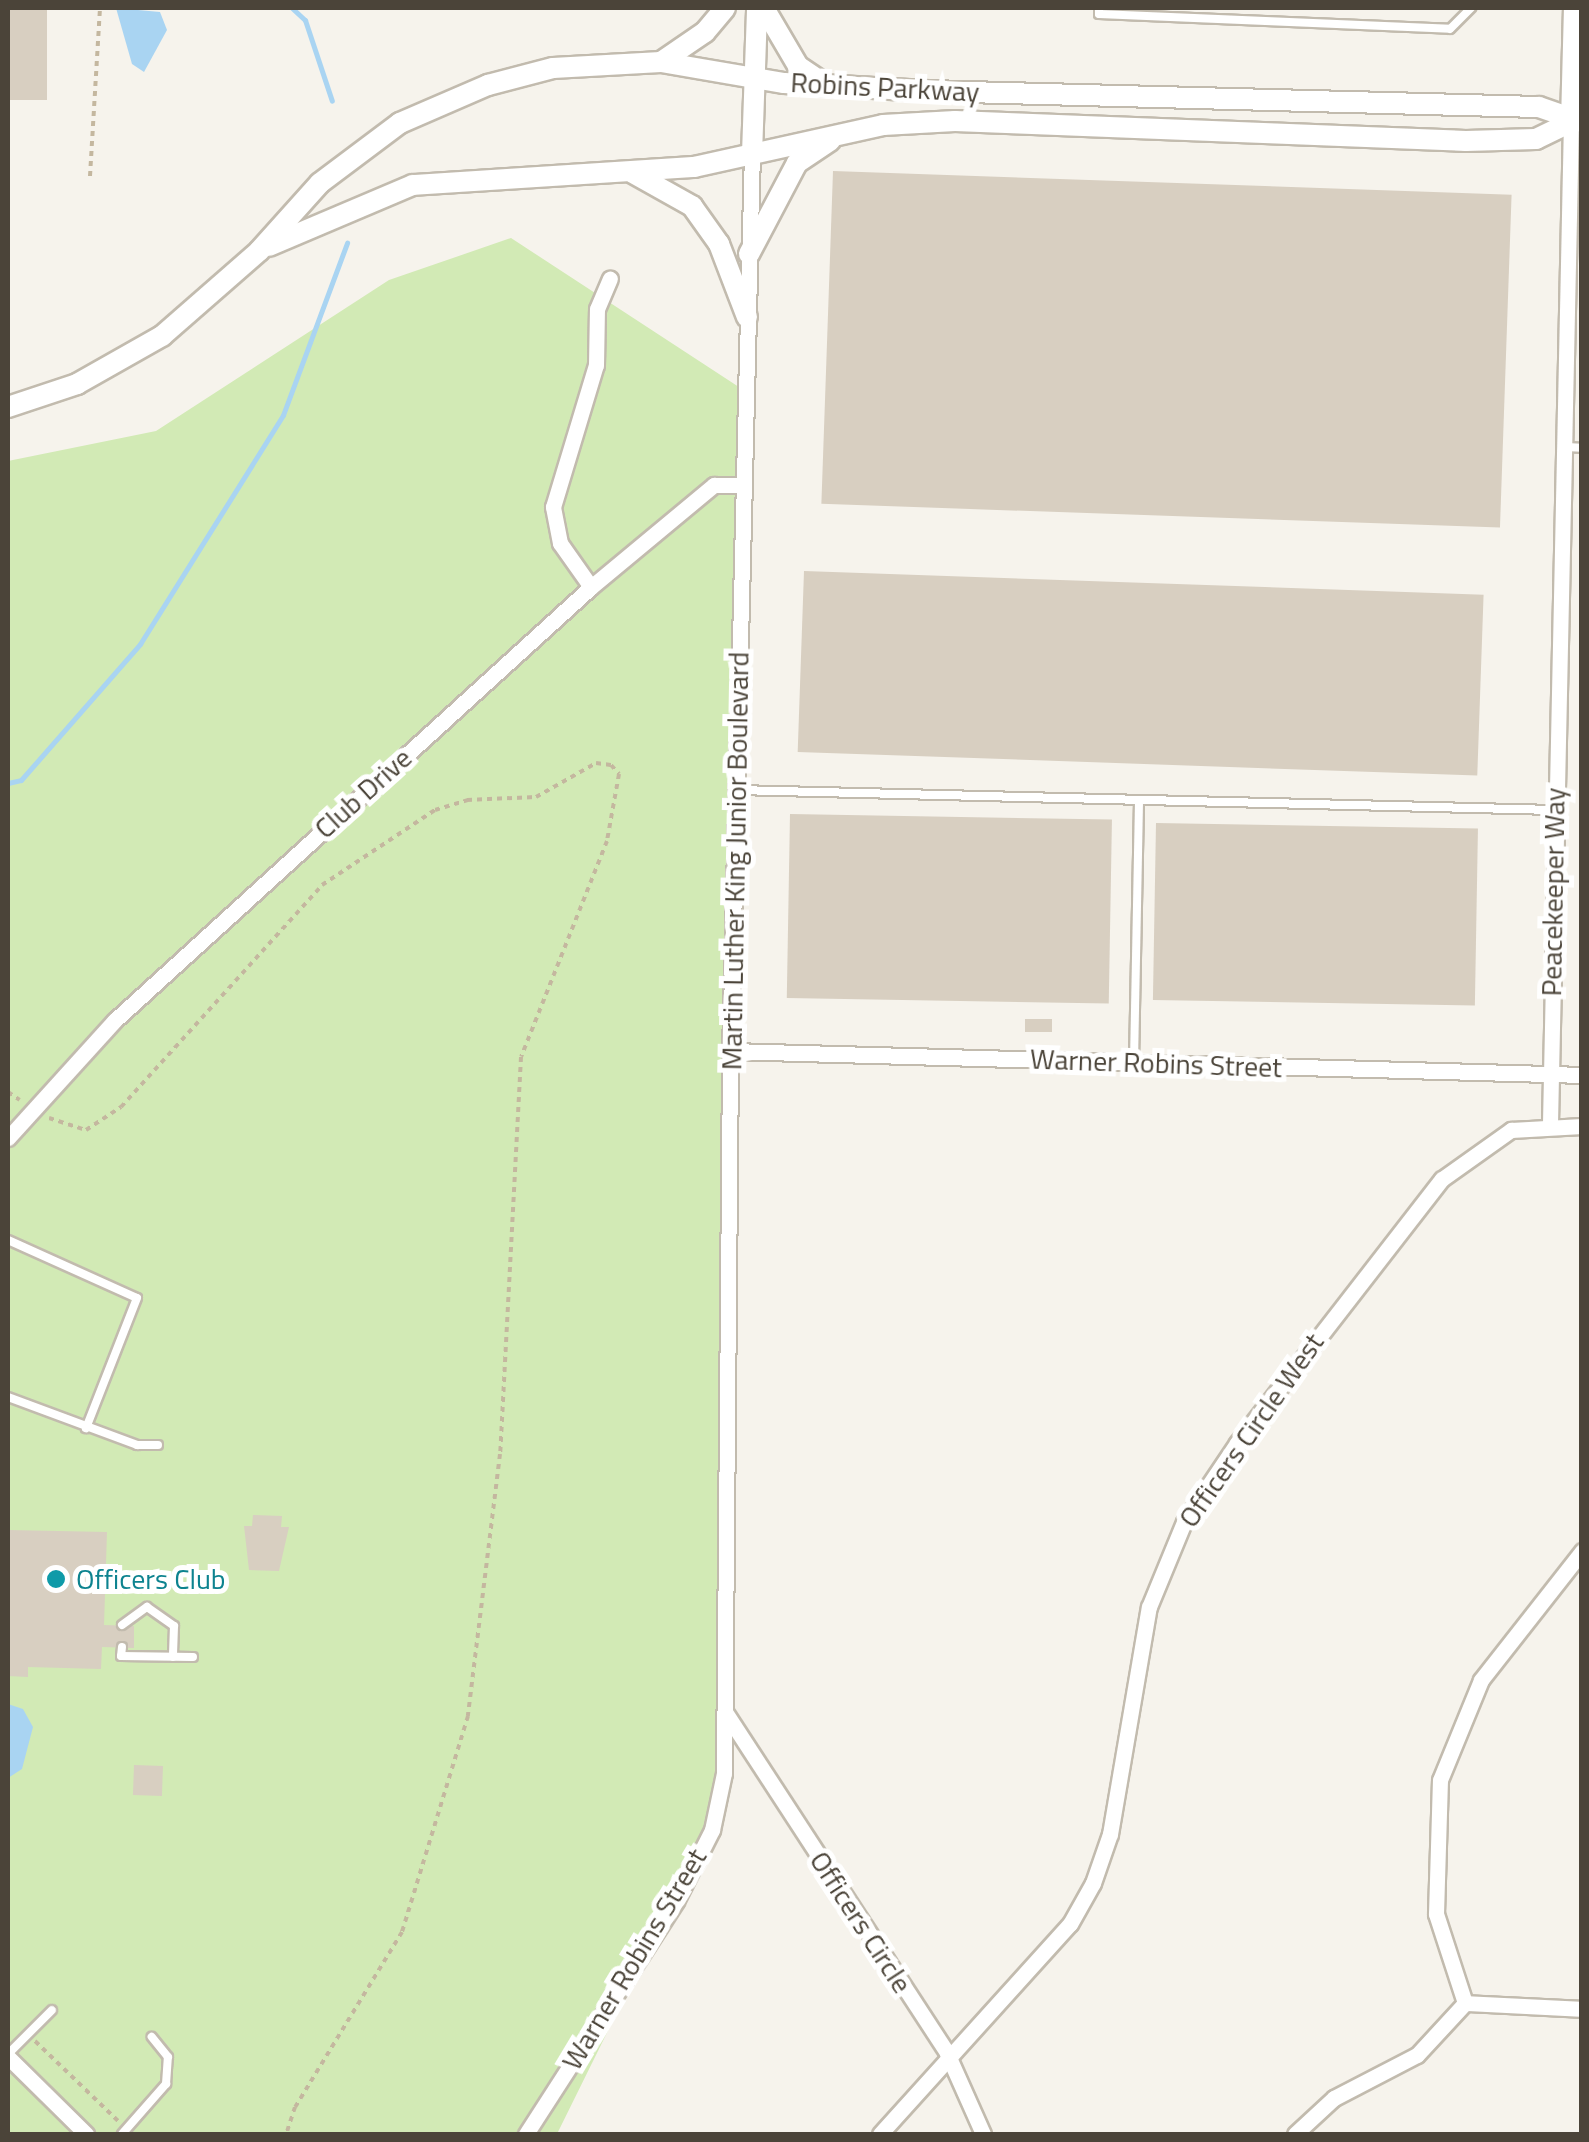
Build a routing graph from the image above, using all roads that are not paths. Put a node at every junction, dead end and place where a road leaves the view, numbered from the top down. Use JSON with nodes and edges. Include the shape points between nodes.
{"nodes":[{"id":1,"x":725,"y":8,"type":"edge"},
{"id":2,"x":757,"y":8,"type":"edge"},
{"id":3,"x":764,"y":8,"type":"edge"},
{"id":4,"x":1100,"y":8,"type":"edge"},
{"id":5,"x":1471,"y":8,"type":"edge"},
{"id":6,"x":1574,"y":8,"type":"edge"},
{"id":7,"x":662,"y":62,"type":"junction"},
{"id":8,"x":755,"y":78,"type":"junction"},
{"id":9,"x":825,"y":84,"type":"junction"},
{"id":10,"x":1576,"y":122,"type":"edge"},
{"id":11,"x":848,"y":129,"type":"junction"},
{"id":12,"x":752,"y":154,"type":"junction"},
{"id":13,"x":626,"y":170,"type":"junction"},
{"id":14,"x":258,"y":251,"type":"junction"},
{"id":15,"x":749,"y":254,"type":"junction"},
{"id":16,"x":610,"y":279,"type":"dead end"},
{"id":17,"x":748,"y":317,"type":"junction"},
{"id":18,"x":1574,"y":348,"type":"edge"},
{"id":19,"x":8,"y":407,"type":"edge"},
{"id":20,"x":1573,"y":448,"type":"edge"},
{"id":21,"x":743,"y":486,"type":"junction"},
{"id":22,"x":591,"y":587,"type":"junction"},
{"id":23,"x":736,"y":790,"type":"junction"},
{"id":24,"x":1139,"y":800,"type":"junction"},
{"id":25,"x":1555,"y":810,"type":"junction"},
{"id":26,"x":730,"y":1052,"type":"junction"},
{"id":27,"x":1134,"y":1062,"type":"junction"},
{"id":28,"x":1549,"y":1073,"type":"junction"},
{"id":29,"x":1582,"y":1075,"type":"edge"},
{"id":30,"x":1550,"y":1123,"type":"junction"},
{"id":31,"x":1582,"y":1126,"type":"edge"},
{"id":32,"x":8,"y":1138,"type":"edge"},
{"id":33,"x":8,"y":1240,"type":"edge"},
{"id":34,"x":8,"y":1397,"type":"edge"},
{"id":35,"x":86,"y":1428,"type":"junction"},
{"id":36,"x":158,"y":1446,"type":"dead end"},
{"id":37,"x":1582,"y":1551,"type":"edge"},
{"id":38,"x":122,"y":1626,"type":"dead end"},
{"id":39,"x":122,"y":1647,"type":"dead end"},
{"id":40,"x":172,"y":1657,"type":"junction"},
{"id":41,"x":193,"y":1657,"type":"dead end"},
{"id":42,"x":727,"y":1715,"type":"junction"},
{"id":43,"x":1465,"y":2003,"type":"junction"},
{"id":44,"x":1582,"y":2009,"type":"edge"},
{"id":45,"x":52,"y":2010,"type":"dead end"},
{"id":46,"x":152,"y":2037,"type":"dead end"},
{"id":47,"x":948,"y":2053,"type":"junction"},
{"id":48,"x":8,"y":2056,"type":"edge"},
{"id":49,"x":124,"y":2132,"type":"edge"},
{"id":50,"x":86,"y":2134,"type":"edge"},
{"id":51,"x":526,"y":2134,"type":"edge"},
{"id":52,"x":880,"y":2134,"type":"edge"},
{"id":53,"x":984,"y":2134,"type":"edge"},
{"id":54,"x":1295,"y":2134,"type":"edge"}],
"edges":[{"from":1,"to":7,"type":"street","via":[[705,32]]},
{"from":2,"to":8,"type":"street","name":"Martin Luther King Junior Boulevard"},
{"from":3,"to":9,"type":"street","via":[[798,66]]},
{"from":4,"to":5,"type":"lane","via":[[1099,14],[1450,30]]},
{"from":6,"to":10,"type":"street"},
{"from":7,"to":8,"type":"street","name":"Robins Parkway"},
{"from":7,"to":14,"type":"street","name":"Robins Parkway","via":[[553,68],[400,123],[320,183]]},
{"from":8,"to":9,"type":"street","name":"Robins Parkway"},
{"from":8,"to":12,"type":"street","name":"Martin Luther King Junior Boulevard"},
{"from":9,"to":10,"type":"street","name":"Robins Parkway","via":[[1539,106]]},
{"from":10,"to":11,"type":"street","name":"Robins Parkway","via":[[1536,140],[955,121]]},
{"from":10,"to":18,"type":"street","name":"Peacekeeper Way"},
{"from":11,"to":12,"type":"street","name":"Robins Parkway"},
{"from":11,"to":15,"type":"street","via":[[797,163]]},
{"from":12,"to":13,"type":"street","name":"Robins Parkway","via":[[694,167]]},
{"from":12,"to":15,"type":"street","name":"Martin Luther King Junior Boulevard"},
{"from":13,"to":14,"type":"street","name":"Robins Parkway","via":[[413,184]]},
{"from":13,"to":17,"type":"street","via":[[692,206],[719,244]]},
{"from":14,"to":19,"type":"street","name":"Robins Parkway","via":[[162,336],[76,384]]},
{"from":15,"to":17,"type":"street","name":"Martin Luther King Junior Boulevard"},
{"from":16,"to":22,"type":"street","via":[[597,309],[596,365],[552,506],[560,543]]},
{"from":17,"to":21,"type":"street","name":"Martin Luther King Junior Boulevard"},
{"from":18,"to":20,"type":"street","name":"Peacekeeper Way"},
{"from":20,"to":25,"type":"street","name":"Peacekeeper Way"},
{"from":21,"to":22,"type":"street","name":"Club Drive","via":[[714,486]]},
{"from":21,"to":23,"type":"street","name":"Martin Luther King Junior Boulevard"},
{"from":22,"to":32,"type":"street","name":"Club Drive","via":[[114,1021]]},
{"from":23,"to":24,"type":"lane"},
{"from":23,"to":26,"type":"street","name":"Martin Luther King Junior Boulevard"},
{"from":24,"to":25,"type":"lane"},
{"from":24,"to":27,"type":"lane"},
{"from":25,"to":28,"type":"street","name":"Peacekeeper Way"},
{"from":26,"to":27,"type":"street","name":"Warner Robins Street"},
{"from":26,"to":42,"type":"street","name":"Martin Luther King Junior Boulevard"},
{"from":27,"to":28,"type":"street","name":"Warner Robins Street"},
{"from":28,"to":29,"type":"street","name":"Warner Robins Street"},
{"from":28,"to":30,"type":"street","name":"Peacekeeper Way"},
{"from":30,"to":31,"type":"street","name":"Officers Circle West"},
{"from":30,"to":47,"type":"street","name":"Officers Circle West","via":[[1511,1130],[1472,1152],[1431,1190],[1283,1378],[1184,1522],[1140,1644],[1110,1834],[1094,1883],[1070,1924]]},
{"from":33,"to":35,"type":"lane","via":[[137,1298]]},
{"from":34,"to":35,"type":"lane"},
{"from":35,"to":36,"type":"lane"},
{"from":37,"to":43,"type":"street","via":[[1481,1680],[1440,1780],[1436,1914]]},
{"from":38,"to":40,"type":"lane","via":[[147,1607],[174,1626]]},
{"from":39,"to":40,"type":"lane","via":[[122,1656]]},
{"from":40,"to":41,"type":"lane"},
{"from":42,"to":47,"type":"street","name":"Officers Circle"},
{"from":42,"to":51,"type":"street","name":"Warner Robins Street","via":[[712,1830],[676,1901]]},
{"from":43,"to":44,"type":"street"},
{"from":43,"to":54,"type":"street","via":[[1417,2055],[1334,2098]]},
{"from":45,"to":48,"type":"lane"},
{"from":46,"to":49,"type":"lane","via":[[168,2058],[166,2084]]},
{"from":47,"to":52,"type":"street","name":"Officers Circle West"},
{"from":47,"to":53,"type":"street","name":"Officers Circle"},
{"from":48,"to":50,"type":"street"}]}
